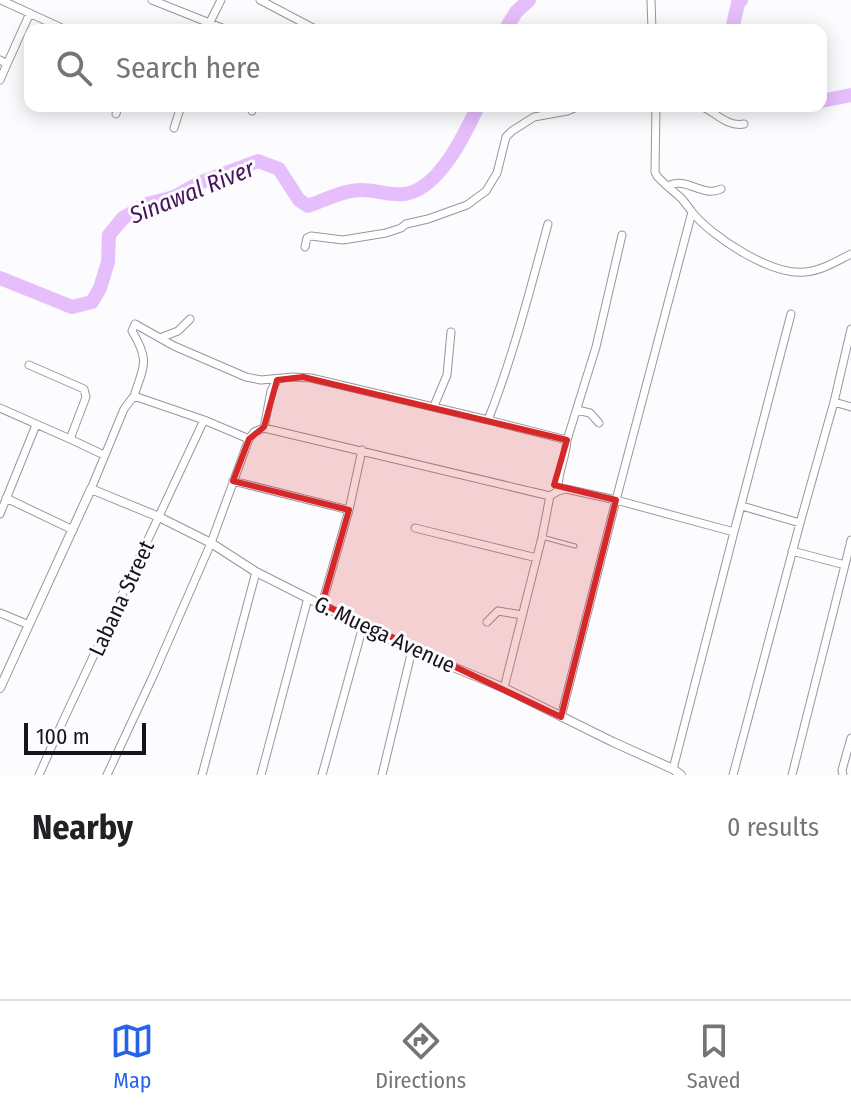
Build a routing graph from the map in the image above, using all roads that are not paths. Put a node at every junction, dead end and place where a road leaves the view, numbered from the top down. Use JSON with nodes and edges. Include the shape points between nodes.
{"nodes":[{"id":1,"x":1,"y":0,"type":"edge"},
{"id":2,"x":152,"y":0,"type":"edge"},
{"id":3,"x":221,"y":0,"type":"edge"},
{"id":4,"x":260,"y":0,"type":"edge"},
{"id":5,"x":651,"y":0,"type":"edge"},
{"id":6,"x":30,"y":13,"type":"junction"},
{"id":7,"x":24,"y":24,"type":"edge"},
{"id":8,"x":24,"y":24,"type":"edge"},
{"id":9,"x":53,"y":24,"type":"edge"},
{"id":10,"x":203,"y":24,"type":"edge"},
{"id":11,"x":208,"y":24,"type":"edge"},
{"id":12,"x":306,"y":24,"type":"edge"},
{"id":13,"x":652,"y":24,"type":"edge"},
{"id":14,"x":4,"y":62,"type":"edge"},
{"id":15,"x":0,"y":80,"type":"edge"},
{"id":16,"x":179,"y":112,"type":"edge"},
{"id":17,"x":562,"y":112,"type":"edge"},
{"id":18,"x":656,"y":112,"type":"edge"},
{"id":19,"x":713,"y":112,"type":"edge"},
{"id":20,"x":744,"y":124,"type":"dead end"},
{"id":21,"x":174,"y":128,"type":"dead end"},
{"id":22,"x":668,"y":186,"type":"junction"},
{"id":23,"x":721,"y":189,"type":"dead end"},
{"id":24,"x":692,"y":212,"type":"junction"},
{"id":25,"x":548,"y":224,"type":"dead end"},
{"id":26,"x":622,"y":235,"type":"dead end"},
{"id":27,"x":305,"y":247,"type":"dead end"},
{"id":28,"x":851,"y":254,"type":"edge"},
{"id":29,"x":791,"y":314,"type":"dead end"},
{"id":30,"x":190,"y":319,"type":"dead end"},
{"id":31,"x":851,"y":329,"type":"edge"},
{"id":32,"x":451,"y":332,"type":"dead end"},
{"id":33,"x":160,"y":338,"type":"junction"},
{"id":34,"x":29,"y":365,"type":"dead end"},
{"id":35,"x":277,"y":380,"type":"junction"},
{"id":36,"x":134,"y":396,"type":"junction"},
{"id":37,"x":834,"y":402,"type":"junction"},
{"id":38,"x":434,"y":406,"type":"junction"},
{"id":39,"x":851,"y":407,"type":"edge"},
{"id":40,"x":0,"y":408,"type":"edge"},
{"id":41,"x":577,"y":410,"type":"junction"},
{"id":42,"x":204,"y":420,"type":"junction"},
{"id":43,"x":488,"y":420,"type":"junction"},
{"id":44,"x":599,"y":423,"type":"dead end"},
{"id":45,"x":36,"y":425,"type":"junction"},
{"id":46,"x":264,"y":428,"type":"junction"},
{"id":47,"x":70,"y":439,"type":"junction"},
{"id":48,"x":249,"y":439,"type":"junction"},
{"id":49,"x":567,"y":440,"type":"junction"},
{"id":50,"x":362,"y":450,"type":"junction"},
{"id":51,"x":104,"y":455,"type":"junction"},
{"id":52,"x":233,"y":481,"type":"junction"},
{"id":53,"x":91,"y":489,"type":"junction"},
{"id":54,"x":558,"y":491,"type":"junction"},
{"id":55,"x":550,"y":496,"type":"junction"},
{"id":56,"x":6,"y":498,"type":"junction"},
{"id":57,"x":616,"y":500,"type":"junction"},
{"id":58,"x":742,"y":506,"type":"junction"},
{"id":59,"x":349,"y":510,"type":"junction"},
{"id":60,"x":0,"y":514,"type":"edge"},
{"id":61,"x":159,"y":517,"type":"junction"},
{"id":62,"x":800,"y":523,"type":"junction"},
{"id":63,"x":415,"y":528,"type":"dead end"},
{"id":64,"x":73,"y":530,"type":"junction"},
{"id":65,"x":734,"y":532,"type":"junction"},
{"id":66,"x":542,"y":537,"type":"junction"},
{"id":67,"x":851,"y":540,"type":"edge"},
{"id":68,"x":211,"y":543,"type":"junction"},
{"id":69,"x":575,"y":546,"type":"dead end"},
{"id":70,"x":792,"y":551,"type":"junction"},
{"id":71,"x":537,"y":558,"type":"junction"},
{"id":72,"x":845,"y":565,"type":"junction"},
{"id":73,"x":256,"y":572,"type":"junction"},
{"id":74,"x":308,"y":598,"type":"junction"},
{"id":75,"x":322,"y":604,"type":"junction"},
{"id":76,"x":0,"y":613,"type":"edge"},
{"id":77,"x":522,"y":615,"type":"junction"},
{"id":78,"x":487,"y":622,"type":"dead end"},
{"id":79,"x":29,"y":625,"type":"junction"},
{"id":80,"x":363,"y":626,"type":"junction"},
{"id":81,"x":412,"y":650,"type":"junction"},
{"id":82,"x":0,"y":688,"type":"edge"},
{"id":83,"x":504,"y":688,"type":"junction"},
{"id":84,"x":561,"y":717,"type":"junction"},
{"id":85,"x":851,"y":738,"type":"edge"},
{"id":86,"x":677,"y":772,"type":"edge"},
{"id":87,"x":39,"y":775,"type":"edge"},
{"id":88,"x":107,"y":775,"type":"edge"},
{"id":89,"x":202,"y":775,"type":"edge"},
{"id":90,"x":261,"y":775,"type":"edge"},
{"id":91,"x":322,"y":775,"type":"edge"},
{"id":92,"x":382,"y":775,"type":"edge"},
{"id":93,"x":733,"y":775,"type":"edge"},
{"id":94,"x":792,"y":775,"type":"edge"},
{"id":95,"x":843,"y":775,"type":"edge"}],
"edges":[{"from":1,"to":6,"type":"street"},
{"from":2,"to":10,"type":"street"},
{"from":3,"to":11,"type":"street"},
{"from":4,"to":12,"type":"street"},
{"from":5,"to":13,"type":"street"},
{"from":6,"to":8,"type":"street"},
{"from":6,"to":9,"type":"street"},
{"from":7,"to":14,"type":"street"},
{"from":14,"to":15,"type":"street"},
{"from":16,"to":21,"type":"street"},
{"from":17,"to":27,"type":"street","via":[[534,117],[512,131],[491,182],[467,205],[386,233],[343,240],[311,236]]},
{"from":18,"to":22,"type":"street","via":[[655,172]]},
{"from":19,"to":20,"type":"street","via":[[729,123]]},
{"from":22,"to":23,"type":"street","via":[[688,183],[712,193]]},
{"from":22,"to":24,"type":"street"},
{"from":24,"to":28,"type":"street","via":[[736,248],[792,272],[814,270]]},
{"from":24,"to":57,"type":"street"},
{"from":25,"to":43,"type":"street"},
{"from":26,"to":41,"type":"street"},
{"from":29,"to":58,"type":"street"},
{"from":30,"to":33,"type":"street"},
{"from":31,"to":37,"type":"street"},
{"from":32,"to":38,"type":"street","via":[[447,375]]},
{"from":33,"to":35,"type":"street","via":[[232,372]]},
{"from":33,"to":36,"type":"street","via":[[133,326],[144,354]]},
{"from":34,"to":47,"type":"street","via":[[86,391]]},
{"from":35,"to":38,"type":"street","via":[[311,378]]},
{"from":35,"to":46,"type":"street"},
{"from":36,"to":42,"type":"street"},
{"from":36,"to":51,"type":"street"},
{"from":37,"to":39,"type":"street"},
{"from":37,"to":62,"type":"street"},
{"from":38,"to":43,"type":"street"},
{"from":40,"to":45,"type":"street"},
{"from":41,"to":44,"type":"street","via":[[590,413]]},
{"from":41,"to":49,"type":"street"},
{"from":42,"to":48,"type":"street"},
{"from":42,"to":61,"type":"street","name":"Labana Street"},
{"from":43,"to":49,"type":"street"},
{"from":45,"to":47,"type":"street"},
{"from":45,"to":56,"type":"street"},
{"from":46,"to":48,"type":"street"},
{"from":46,"to":50,"type":"street"},
{"from":47,"to":51,"type":"street"},
{"from":48,"to":52,"type":"street"},
{"from":49,"to":54,"type":"street"},
{"from":50,"to":55,"type":"street"},
{"from":50,"to":59,"type":"street"},
{"from":51,"to":53,"type":"street"},
{"from":52,"to":59,"type":"street"},
{"from":52,"to":68,"type":"street"},
{"from":53,"to":61,"type":"street","name":"G. Muega Avenue"},
{"from":53,"to":64,"type":"street"},
{"from":54,"to":55,"type":"street"},
{"from":54,"to":57,"type":"street","via":[[573,489]]},
{"from":55,"to":66,"type":"street"},
{"from":56,"to":60,"type":"street"},
{"from":56,"to":64,"type":"street"},
{"from":57,"to":65,"type":"street"},
{"from":57,"to":84,"type":"street"},
{"from":58,"to":62,"type":"street"},
{"from":58,"to":65,"type":"street"},
{"from":59,"to":75,"type":"street"},
{"from":61,"to":68,"type":"street","name":"G. Muega Avenue"},
{"from":61,"to":87,"type":"street","name":"Labana Street"},
{"from":62,"to":70,"type":"street"},
{"from":63,"to":71,"type":"street"},
{"from":64,"to":79,"type":"street"},
{"from":65,"to":86,"type":"street"},
{"from":66,"to":69,"type":"lane"},
{"from":66,"to":71,"type":"street"},
{"from":67,"to":72,"type":"street"},
{"from":68,"to":73,"type":"street","name":"G. Muega Avenue"},
{"from":68,"to":88,"type":"street"},
{"from":70,"to":72,"type":"street"},
{"from":70,"to":93,"type":"street"},
{"from":71,"to":77,"type":"street"},
{"from":72,"to":94,"type":"street"},
{"from":73,"to":74,"type":"street","name":"G. Muega Avenue"},
{"from":73,"to":89,"type":"street"},
{"from":74,"to":75,"type":"street","name":"G. Muega Avenue"},
{"from":74,"to":90,"type":"street"},
{"from":75,"to":80,"type":"street","name":"G. Muega Avenue"},
{"from":76,"to":79,"type":"street"},
{"from":77,"to":78,"type":"street","via":[[498,611]]},
{"from":77,"to":83,"type":"street"},
{"from":79,"to":82,"type":"street"},
{"from":80,"to":81,"type":"street","name":"G. Muega Avenue"},
{"from":80,"to":91,"type":"street"},
{"from":81,"to":83,"type":"street","name":"G. Muega Avenue"},
{"from":81,"to":92,"type":"street"},
{"from":83,"to":84,"type":"street","name":"G. Muega Avenue"},
{"from":84,"to":86,"type":"street","name":"G. Muega Avenue"},
{"from":85,"to":95,"type":"street"}]}
